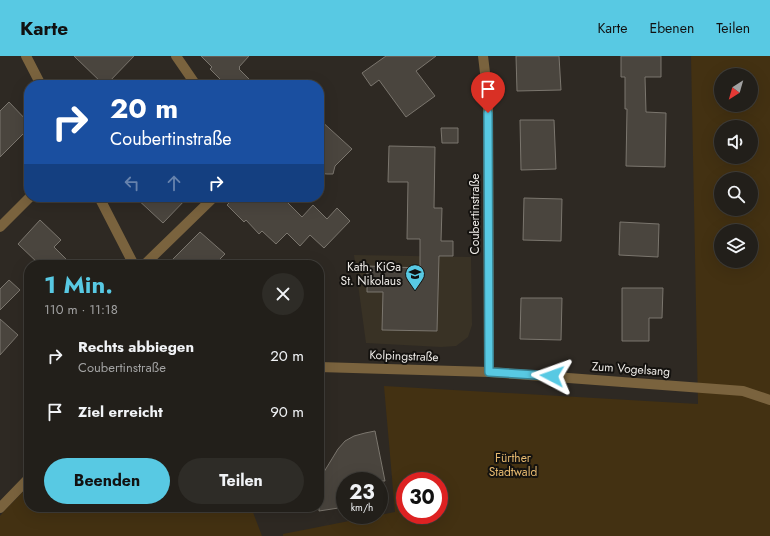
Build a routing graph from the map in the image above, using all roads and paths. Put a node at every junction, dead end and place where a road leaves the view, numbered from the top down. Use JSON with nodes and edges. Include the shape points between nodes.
{"nodes":[{"id":1,"x":26,"y":56,"type":"edge"},
{"id":2,"x":176,"y":56,"type":"edge"},
{"id":3,"x":484,"y":56,"type":"edge"},
{"id":4,"x":38,"y":80,"type":"edge"},
{"id":5,"x":193,"y":80,"type":"edge"},
{"id":6,"x":25,"y":202,"type":"edge"},
{"id":7,"x":102,"y":202,"type":"edge"},
{"id":8,"x":209,"y":202,"type":"edge"},
{"id":9,"x":0,"y":227,"type":"edge"},
{"id":10,"x":131,"y":260,"type":"edge"},
{"id":11,"x":149,"y":260,"type":"edge"},
{"id":12,"x":324,"y":367,"type":"edge"},
{"id":13,"x":489,"y":372,"type":"junction"},
{"id":14,"x":770,"y":400,"type":"edge"},
{"id":15,"x":24,"y":483,"type":"edge"},
{"id":16,"x":0,"y":508,"type":"edge"}],
"edges":[{"from":1,"to":4,"type":"street"},
{"from":2,"to":5,"type":"street"},
{"from":3,"to":13,"type":"street","name":"Coubertinstraße","via":[[488,98]]},
{"from":6,"to":9,"type":"street"},
{"from":7,"to":10,"type":"street"},
{"from":8,"to":11,"type":"street"},
{"from":12,"to":13,"type":"street","name":"Kolpingstraße"},
{"from":13,"to":14,"type":"street","name":"Zum Vogelsang","via":[[743,391]]},
{"from":15,"to":16,"type":"street"}]}
